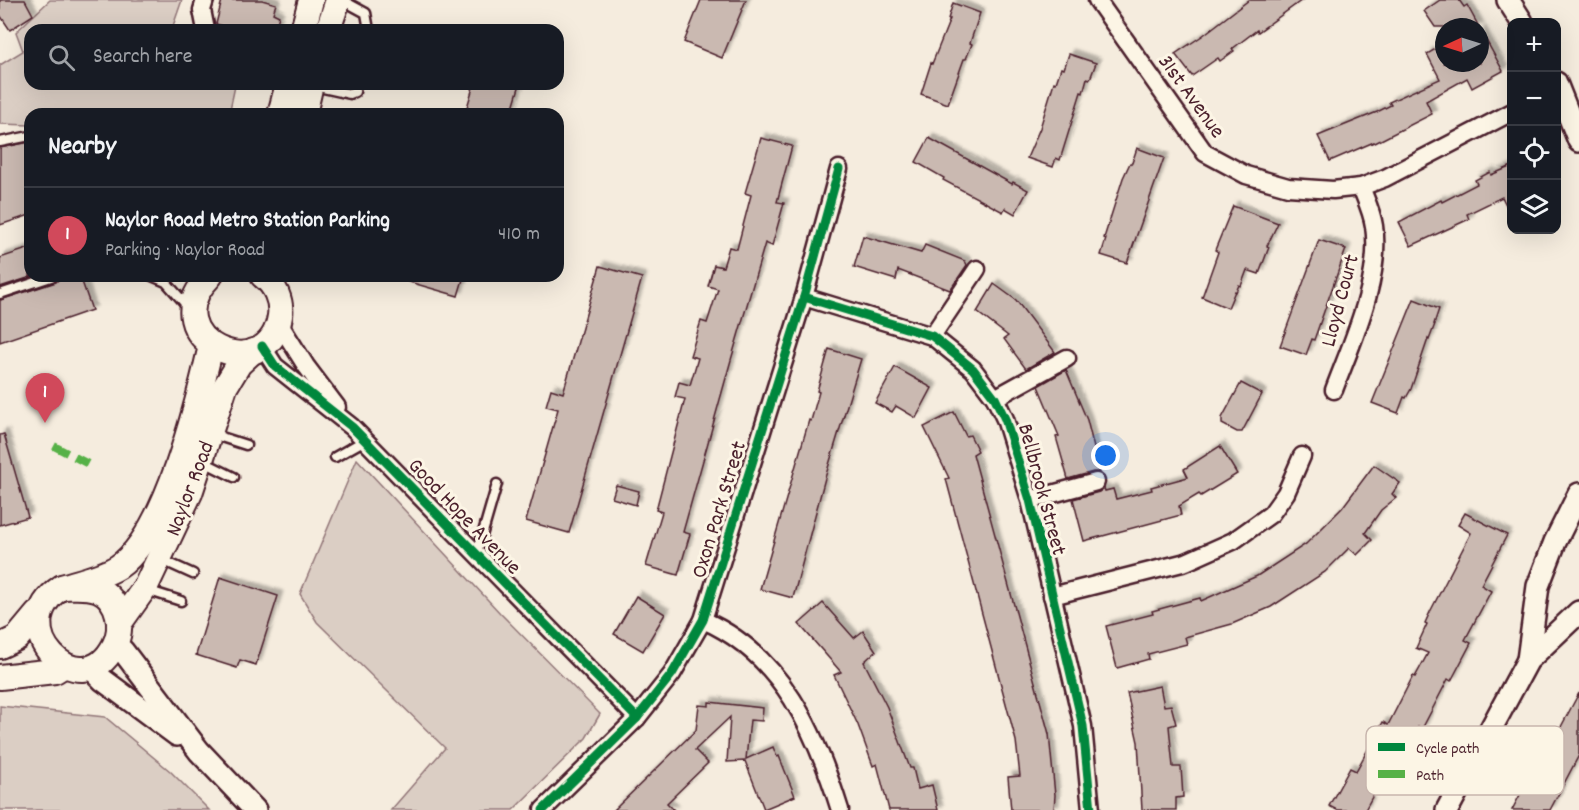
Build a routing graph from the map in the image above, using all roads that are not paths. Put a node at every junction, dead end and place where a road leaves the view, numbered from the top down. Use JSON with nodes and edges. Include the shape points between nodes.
{"nodes":[{"id":1,"x":205,"y":0,"type":"edge"},
{"id":2,"x":311,"y":0,"type":"edge"},
{"id":3,"x":340,"y":0,"type":"edge"},
{"id":4,"x":1097,"y":0,"type":"edge"},
{"id":5,"x":1508,"y":0,"type":"edge"},
{"id":6,"x":1519,"y":18,"type":"edge"},
{"id":7,"x":205,"y":24,"type":"edge"},
{"id":8,"x":305,"y":24,"type":"edge"},
{"id":9,"x":330,"y":24,"type":"edge"},
{"id":10,"x":368,"y":24,"type":"edge"},
{"id":11,"x":299,"y":90,"type":"edge"},
{"id":12,"x":304,"y":90,"type":"edge"},
{"id":13,"x":332,"y":90,"type":"edge"},
{"id":14,"x":356,"y":90,"type":"edge"},
{"id":15,"x":1561,"y":96,"type":"edge"},
{"id":16,"x":285,"y":108,"type":"edge"},
{"id":17,"x":304,"y":108,"type":"edge"},
{"id":18,"x":1507,"y":115,"type":"edge"},
{"id":19,"x":24,"y":137,"type":"edge"},
{"id":20,"x":1579,"y":141,"type":"edge"},
{"id":21,"x":0,"y":142,"type":"edge"},
{"id":22,"x":839,"y":169,"type":"dead end"},
{"id":23,"x":1361,"y":187,"type":"junction"},
{"id":24,"x":977,"y":269,"type":"dead end"},
{"id":25,"x":36,"y":282,"type":"edge"},
{"id":26,"x":166,"y":282,"type":"edge"},
{"id":27,"x":204,"y":282,"type":"edge"},
{"id":28,"x":270,"y":282,"type":"edge"},
{"id":29,"x":0,"y":294,"type":"edge"},
{"id":30,"x":804,"y":297,"type":"junction"},
{"id":31,"x":193,"y":313,"type":"junction"},
{"id":32,"x":279,"y":323,"type":"junction"},
{"id":33,"x":932,"y":336,"type":"junction"},
{"id":34,"x":212,"y":346,"type":"junction"},
{"id":35,"x":257,"y":349,"type":"junction"},
{"id":36,"x":1067,"y":358,"type":"dead end"},
{"id":37,"x":1334,"y":390,"type":"dead end"},
{"id":38,"x":995,"y":398,"type":"junction"},
{"id":39,"x":352,"y":427,"type":"junction"},
{"id":40,"x":209,"y":433,"type":"junction"},
{"id":41,"x":365,"y":440,"type":"junction"},
{"id":42,"x":246,"y":445,"type":"dead end"},
{"id":43,"x":1302,"y":456,"type":"dead end"},
{"id":44,"x":335,"y":457,"type":"dead end"},
{"id":45,"x":202,"y":461,"type":"junction"},
{"id":46,"x":234,"y":477,"type":"dead end"},
{"id":47,"x":1096,"y":482,"type":"dead end"},
{"id":48,"x":497,"y":484,"type":"dead end"},
{"id":49,"x":1579,"y":494,"type":"edge"},
{"id":50,"x":1030,"y":500,"type":"junction"},
{"id":51,"x":477,"y":553,"type":"junction"},
{"id":52,"x":158,"y":558,"type":"junction"},
{"id":53,"x":193,"y":574,"type":"dead end"},
{"id":54,"x":146,"y":586,"type":"junction"},
{"id":55,"x":62,"y":587,"type":"junction"},
{"id":56,"x":1052,"y":596,"type":"junction"},
{"id":57,"x":181,"y":601,"type":"dead end"},
{"id":58,"x":1579,"y":612,"type":"edge"},
{"id":59,"x":37,"y":614,"type":"junction"},
{"id":60,"x":703,"y":620,"type":"junction"},
{"id":61,"x":117,"y":636,"type":"junction"},
{"id":62,"x":0,"y":646,"type":"edge"},
{"id":63,"x":1528,"y":660,"type":"junction"},
{"id":64,"x":63,"y":666,"type":"junction"},
{"id":65,"x":90,"y":667,"type":"junction"},
{"id":66,"x":0,"y":677,"type":"edge"},
{"id":67,"x":637,"y":718,"type":"junction"},
{"id":68,"x":1492,"y":726,"type":"edge"},
{"id":69,"x":199,"y":752,"type":"junction"},
{"id":70,"x":1455,"y":795,"type":"edge"},
{"id":71,"x":255,"y":810,"type":"edge"},
{"id":72,"x":543,"y":810,"type":"edge"},
{"id":73,"x":840,"y":810,"type":"edge"},
{"id":74,"x":1091,"y":810,"type":"edge"},
{"id":75,"x":1447,"y":810,"type":"edge"}],
"edges":[{"from":1,"to":7,"type":"street"},
{"from":2,"to":8,"type":"main road"},
{"from":3,"to":9,"type":"main road"},
{"from":3,"to":10,"type":"lane","via":[[366,13]]},
{"from":4,"to":23,"type":"street","name":"31st Avenue","via":[[1205,153],[1246,175],[1288,187]]},
{"from":5,"to":6,"type":"street"},
{"from":11,"to":16,"type":"main road"},
{"from":12,"to":17,"type":"main road"},
{"from":13,"to":14,"type":"lane","via":[[350,94]]},
{"from":15,"to":20,"type":"street"},
{"from":18,"to":23,"type":"street","name":"31st Avenue"},
{"from":19,"to":21,"type":"lane"},
{"from":22,"to":30,"type":"street","name":"Oxon Park Street"},
{"from":23,"to":37,"type":"street","name":"Lloyd Court","via":[[1371,211],[1375,250],[1367,296]]},
{"from":24,"to":33,"type":"street"},
{"from":25,"to":29,"type":"lane"},
{"from":26,"to":31,"type":"lane"},
{"from":27,"to":31,"type":"main road"},
{"from":28,"to":32,"type":"main road","via":[[279,299]]},
{"from":30,"to":33,"type":"street","name":"Bellbrook Street"},
{"from":30,"to":60,"type":"street","name":"Oxon Park Street"},
{"from":31,"to":34,"type":"main road","via":[[199,332]]},
{"from":32,"to":35,"type":"main road","name":"Naylor Road","via":[[273,336]]},
{"from":32,"to":39,"type":"street","name":"Good Hope Avenue"},
{"from":33,"to":38,"type":"street","name":"Bellbrook Street","via":[[973,369]]},
{"from":34,"to":35,"type":"main road","via":[[232,354]]},
{"from":34,"to":55,"type":"main road","name":"Naylor Road","via":[[194,420],[162,507],[140,544],[119,566]]},
{"from":35,"to":39,"type":"street","name":"Good Hope Avenue"},
{"from":35,"to":40,"type":"main road","name":"Naylor Road","via":[[239,364],[225,387]]},
{"from":36,"to":38,"type":"street"},
{"from":38,"to":50,"type":"street","name":"Bellbrook Street"},
{"from":39,"to":41,"type":"street","name":"Good Hope Avenue"},
{"from":40,"to":42,"type":"lane"},
{"from":40,"to":45,"type":"main road","name":"Naylor Road"},
{"from":41,"to":44,"type":"lane"},
{"from":41,"to":51,"type":"street","name":"Good Hope Avenue"},
{"from":43,"to":56,"type":"street","via":[[1286,493],[1271,514],[1233,541],[1186,562]]},
{"from":45,"to":46,"type":"lane"},
{"from":45,"to":52,"type":"main road","name":"Naylor Road"},
{"from":47,"to":50,"type":"street"},
{"from":48,"to":51,"type":"lane"},
{"from":49,"to":63,"type":"street","via":[[1538,586]]},
{"from":50,"to":56,"type":"street","name":"Bellbrook Street"},
{"from":51,"to":67,"type":"street","name":"Good Hope Avenue"},
{"from":52,"to":53,"type":"lane"},
{"from":52,"to":54,"type":"main road","name":"Naylor Road"},
{"from":54,"to":57,"type":"lane"},
{"from":54,"to":61,"type":"main road","name":"Naylor Road"},
{"from":55,"to":59,"type":"main road","via":[[42,602]]},
{"from":55,"to":61,"type":"main road","via":[[99,590],[113,605]]},
{"from":56,"to":74,"type":"street","name":"Bellbrook Street","via":[[1083,726]]},
{"from":58,"to":63,"type":"street"},
{"from":59,"to":62,"type":"main road","via":[[17,638]]},
{"from":59,"to":64,"type":"main road","via":[[35,627],[43,651]]},
{"from":60,"to":67,"type":"street","name":"Oxon Park Street","via":[[672,674]]},
{"from":60,"to":73,"type":"street","via":[[746,646],[795,701],[817,746]]},
{"from":61,"to":65,"type":"main road","via":[[99,662]]},
{"from":61,"to":69,"type":"street","via":[[123,651]]},
{"from":63,"to":68,"type":"street"},
{"from":64,"to":65,"type":"main road"},
{"from":64,"to":66,"type":"main road","via":[[55,671]]},
{"from":65,"to":69,"type":"street"},
{"from":67,"to":72,"type":"street","name":"Oxon Park Street"},
{"from":69,"to":71,"type":"street"},
{"from":70,"to":75,"type":"street"}]}
